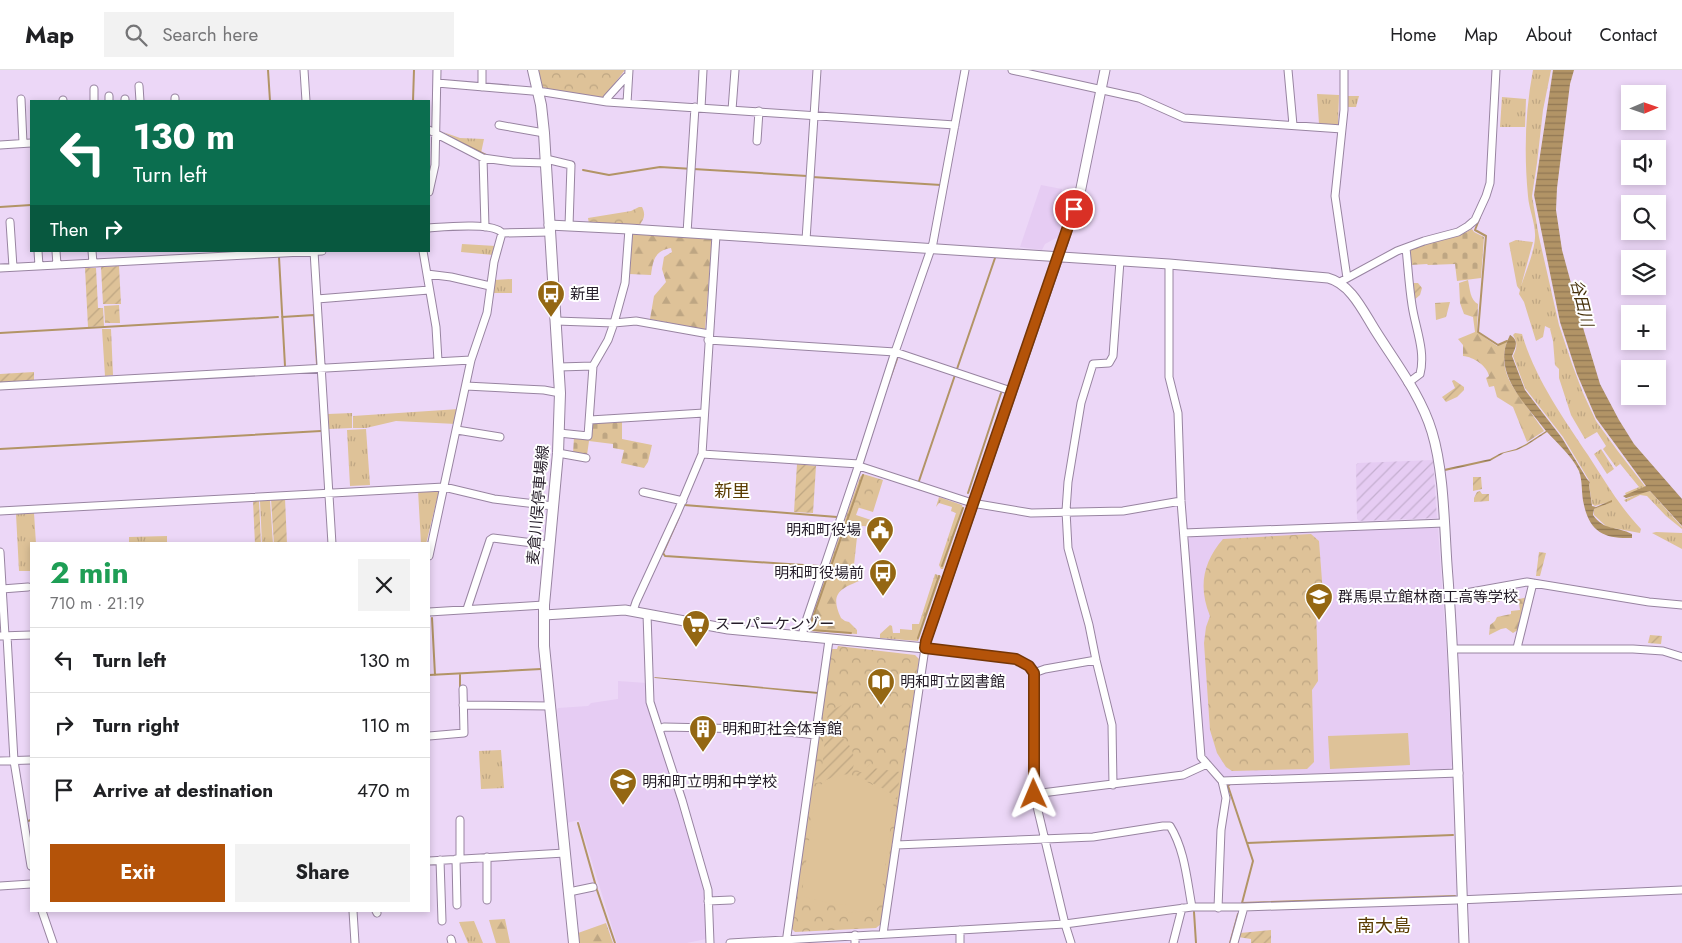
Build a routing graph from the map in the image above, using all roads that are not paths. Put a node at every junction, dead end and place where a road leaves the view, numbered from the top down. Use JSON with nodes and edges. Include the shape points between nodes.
{"nodes":[{"id":1,"x":304,"y":70,"type":"edge"},
{"id":2,"x":437,"y":70,"type":"edge"},
{"id":3,"x":482,"y":70,"type":"edge"},
{"id":4,"x":533,"y":70,"type":"edge"},
{"id":5,"x":703,"y":70,"type":"edge"},
{"id":6,"x":735,"y":70,"type":"edge"},
{"id":7,"x":817,"y":70,"type":"edge"},
{"id":8,"x":965,"y":70,"type":"edge"},
{"id":9,"x":1012,"y":70,"type":"edge"},
{"id":10,"x":1105,"y":70,"type":"edge"},
{"id":11,"x":1288,"y":70,"type":"edge"},
{"id":12,"x":1344,"y":70,"type":"edge"},
{"id":13,"x":1496,"y":70,"type":"edge"},
{"id":14,"x":629,"y":74,"type":"edge"},
{"id":15,"x":437,"y":83,"type":"junction"},
{"id":16,"x":139,"y":86,"type":"dead end"},
{"id":17,"x":482,"y":87,"type":"junction"},
{"id":18,"x":94,"y":88,"type":"dead end"},
{"id":19,"x":1101,"y":90,"type":"junction"},
{"id":20,"x":538,"y":92,"type":"junction"},
{"id":21,"x":21,"y":99,"type":"dead end"},
{"id":22,"x":94,"y":100,"type":"edge"},
{"id":23,"x":140,"y":100,"type":"edge"},
{"id":24,"x":306,"y":100,"type":"edge"},
{"id":25,"x":607,"y":102,"type":"junction"},
{"id":26,"x":627,"y":103,"type":"junction"},
{"id":27,"x":698,"y":108,"type":"junction"},
{"id":28,"x":732,"y":110,"type":"junction"},
{"id":29,"x":759,"y":111,"type":"junction"},
{"id":30,"x":814,"y":116,"type":"junction"},
{"id":31,"x":499,"y":125,"type":"dead end"},
{"id":32,"x":954,"y":125,"type":"junction"},
{"id":33,"x":1293,"y":125,"type":"junction"},
{"id":34,"x":1342,"y":129,"type":"junction"},
{"id":35,"x":432,"y":132,"type":"edge"},
{"id":36,"x":544,"y":133,"type":"junction"},
{"id":37,"x":757,"y":141,"type":"dead end"},
{"id":38,"x":27,"y":143,"type":"edge"},
{"id":39,"x":0,"y":145,"type":"edge"},
{"id":40,"x":483,"y":158,"type":"junction"},
{"id":41,"x":546,"y":161,"type":"junction"},
{"id":42,"x":430,"y":188,"type":"edge"},
{"id":43,"x":10,"y":222,"type":"dead end"},
{"id":44,"x":569,"y":226,"type":"junction"},
{"id":45,"x":485,"y":227,"type":"junction"},
{"id":46,"x":430,"y":228,"type":"edge"},
{"id":47,"x":549,"y":229,"type":"junction"},
{"id":48,"x":629,"y":229,"type":"junction"},
{"id":49,"x":502,"y":233,"type":"junction"},
{"id":50,"x":687,"y":233,"type":"junction"},
{"id":51,"x":716,"y":235,"type":"junction"},
{"id":52,"x":806,"y":240,"type":"junction"},
{"id":53,"x":930,"y":248,"type":"junction"},
{"id":54,"x":1406,"y":248,"type":"junction"},
{"id":55,"x":38,"y":252,"type":"edge"},
{"id":56,"x":56,"y":252,"type":"edge"},
{"id":57,"x":92,"y":252,"type":"edge"},
{"id":58,"x":148,"y":252,"type":"edge"},
{"id":59,"x":278,"y":252,"type":"edge"},
{"id":60,"x":314,"y":252,"type":"edge"},
{"id":61,"x":423,"y":252,"type":"edge"},
{"id":62,"x":195,"y":254,"type":"edge"},
{"id":63,"x":221,"y":254,"type":"edge"},
{"id":64,"x":165,"y":255,"type":"edge"},
{"id":65,"x":1057,"y":256,"type":"junction"},
{"id":66,"x":148,"y":260,"type":"junction"},
{"id":67,"x":1120,"y":261,"type":"junction"},
{"id":68,"x":93,"y":263,"type":"junction"},
{"id":69,"x":1169,"y":264,"type":"junction"},
{"id":70,"x":57,"y":265,"type":"junction"},
{"id":71,"x":39,"y":266,"type":"junction"},
{"id":72,"x":13,"y":267,"type":"junction"},
{"id":73,"x":0,"y":268,"type":"edge"},
{"id":74,"x":427,"y":274,"type":"junction"},
{"id":75,"x":1343,"y":280,"type":"junction"},
{"id":76,"x":490,"y":286,"type":"junction"},
{"id":77,"x":429,"y":290,"type":"junction"},
{"id":78,"x":317,"y":298,"type":"junction"},
{"id":79,"x":556,"y":321,"type":"junction"},
{"id":80,"x":614,"y":323,"type":"junction"},
{"id":81,"x":709,"y":337,"type":"junction"},
{"id":82,"x":894,"y":352,"type":"junction"},
{"id":83,"x":471,"y":360,"type":"junction"},
{"id":84,"x":438,"y":361,"type":"junction"},
{"id":85,"x":593,"y":366,"type":"junction"},
{"id":86,"x":558,"y":367,"type":"junction"},
{"id":87,"x":321,"y":368,"type":"junction"},
{"id":88,"x":1408,"y":383,"type":"junction"},
{"id":89,"x":0,"y":386,"type":"edge"},
{"id":90,"x":466,"y":386,"type":"junction"},
{"id":91,"x":1011,"y":391,"type":"junction"},
{"id":92,"x":560,"y":393,"type":"junction"},
{"id":93,"x":704,"y":413,"type":"junction"},
{"id":94,"x":590,"y":420,"type":"junction"},
{"id":95,"x":456,"y":430,"type":"junction"},
{"id":96,"x":559,"y":433,"type":"junction"},
{"id":97,"x":500,"y":437,"type":"dead end"},
{"id":98,"x":558,"y":453,"type":"junction"},
{"id":99,"x":702,"y":454,"type":"junction"},
{"id":100,"x":586,"y":458,"type":"dead end"},
{"id":101,"x":859,"y":465,"type":"junction"},
{"id":102,"x":444,"y":487,"type":"junction"},
{"id":103,"x":328,"y":492,"type":"junction"},
{"id":104,"x":643,"y":492,"type":"dead end"},
{"id":105,"x":683,"y":501,"type":"junction"},
{"id":106,"x":1181,"y":501,"type":"junction"},
{"id":107,"x":972,"y":503,"type":"junction"},
{"id":108,"x":553,"y":506,"type":"junction"},
{"id":109,"x":0,"y":511,"type":"edge"},
{"id":110,"x":1066,"y":511,"type":"junction"},
{"id":111,"x":1444,"y":523,"type":"junction"},
{"id":112,"x":1184,"y":533,"type":"junction"},
{"id":113,"x":332,"y":542,"type":"edge"},
{"id":114,"x":549,"y":545,"type":"junction"},
{"id":115,"x":430,"y":551,"type":"edge"},
{"id":116,"x":0,"y":552,"type":"edge"},
{"id":117,"x":1533,"y":583,"type":"junction"},
{"id":118,"x":28,"y":587,"type":"dead end"},
{"id":119,"x":2,"y":589,"type":"junction"},
{"id":120,"x":1449,"y":596,"type":"junction"},
{"id":121,"x":1682,"y":605,"type":"edge"},
{"id":122,"x":467,"y":610,"type":"junction"},
{"id":123,"x":544,"y":610,"type":"junction"},
{"id":124,"x":633,"y":611,"type":"junction"},
{"id":125,"x":430,"y":612,"type":"edge"},
{"id":126,"x":647,"y":614,"type":"junction"},
{"id":127,"x":30,"y":635,"type":"edge"},
{"id":128,"x":4,"y":636,"type":"edge"},
{"id":129,"x":802,"y":637,"type":"junction"},
{"id":130,"x":829,"y":640,"type":"junction"},
{"id":131,"x":925,"y":648,"type":"junction"},
{"id":132,"x":1517,"y":648,"type":"junction"},
{"id":133,"x":1453,"y":649,"type":"junction"},
{"id":134,"x":1682,"y":657,"type":"edge"},
{"id":135,"x":1096,"y":660,"type":"junction"},
{"id":136,"x":1034,"y":673,"type":"junction"},
{"id":137,"x":463,"y":688,"type":"dead end"},
{"id":138,"x":464,"y":705,"type":"junction"},
{"id":139,"x":550,"y":706,"type":"junction"},
{"id":140,"x":660,"y":729,"type":"junction"},
{"id":141,"x":815,"y":735,"type":"junction"},
{"id":142,"x":430,"y":736,"type":"edge"},
{"id":143,"x":30,"y":760,"type":"edge"},
{"id":144,"x":0,"y":761,"type":"edge"},
{"id":145,"x":14,"y":761,"type":"junction"},
{"id":146,"x":1207,"y":764,"type":"junction"},
{"id":147,"x":1458,"y":773,"type":"junction"},
{"id":148,"x":1222,"y":781,"type":"junction"},
{"id":149,"x":1112,"y":785,"type":"junction"},
{"id":150,"x":1034,"y":794,"type":"junction"},
{"id":151,"x":460,"y":820,"type":"dead end"},
{"id":152,"x":1044,"y":839,"type":"junction"},
{"id":153,"x":896,"y":845,"type":"junction"},
{"id":154,"x":565,"y":853,"type":"junction"},
{"id":155,"x":487,"y":857,"type":"junction"},
{"id":156,"x":458,"y":859,"type":"junction"},
{"id":157,"x":30,"y":860,"type":"edge"},
{"id":158,"x":440,"y":860,"type":"junction"},
{"id":159,"x":430,"y":861,"type":"edge"},
{"id":160,"x":30,"y":884,"type":"edge"},
{"id":161,"x":0,"y":886,"type":"edge"},
{"id":162,"x":593,"y":887,"type":"dead end"},
{"id":163,"x":1682,"y":890,"type":"edge"},
{"id":164,"x":569,"y":892,"type":"junction"},
{"id":165,"x":487,"y":900,"type":"dead end"},
{"id":166,"x":731,"y":900,"type":"dead end"},
{"id":167,"x":1462,"y":900,"type":"junction"},
{"id":168,"x":708,"y":901,"type":"junction"},
{"id":169,"x":457,"y":905,"type":"dead end"},
{"id":170,"x":1192,"y":907,"type":"junction"},
{"id":171,"x":1244,"y":907,"type":"junction"},
{"id":172,"x":1182,"y":908,"type":"junction"},
{"id":173,"x":1218,"y":908,"type":"junction"},
{"id":174,"x":42,"y":912,"type":"edge"},
{"id":175,"x":353,"y":912,"type":"edge"},
{"id":176,"x":442,"y":920,"type":"dead end"},
{"id":177,"x":1065,"y":924,"type":"junction"},
{"id":178,"x":960,"y":930,"type":"junction"},
{"id":179,"x":884,"y":934,"type":"junction"},
{"id":180,"x":855,"y":939,"type":"edge"},
{"id":181,"x":786,"y":941,"type":"edge"},
{"id":182,"x":52,"y":943,"type":"edge"},
{"id":183,"x":355,"y":943,"type":"edge"},
{"id":184,"x":574,"y":943,"type":"edge"},
{"id":185,"x":710,"y":943,"type":"edge"},
{"id":186,"x":730,"y":943,"type":"edge"},
{"id":187,"x":960,"y":943,"type":"edge"},
{"id":188,"x":1071,"y":943,"type":"edge"},
{"id":189,"x":1173,"y":943,"type":"edge"},
{"id":190,"x":1234,"y":943,"type":"edge"},
{"id":191,"x":1464,"y":943,"type":"edge"}],
"edges":[{"from":1,"to":24,"type":"street"},
{"from":2,"to":15,"type":"street"},
{"from":3,"to":17,"type":"street"},
{"from":4,"to":20,"type":"main road","name":"麦倉川俣停車場線"},
{"from":5,"to":27,"type":"street"},
{"from":6,"to":28,"type":"street"},
{"from":7,"to":30,"type":"street"},
{"from":8,"to":32,"type":"street"},
{"from":9,"to":19,"type":"street"},
{"from":10,"to":19,"type":"street"},
{"from":11,"to":33,"type":"street"},
{"from":12,"to":34,"type":"street"},
{"from":13,"to":54,"type":"street","via":[[1490,183],[1475,220],[1458,232]]},
{"from":14,"to":25,"type":"street"},
{"from":14,"to":26,"type":"street"},
{"from":15,"to":17,"type":"street"},
{"from":15,"to":35,"type":"street"},
{"from":16,"to":23,"type":"street"},
{"from":17,"to":20,"type":"street"},
{"from":18,"to":22,"type":"street"},
{"from":19,"to":33,"type":"street","via":[[1139,98],[1184,118]]},
{"from":19,"to":65,"type":"street","via":[[1080,193]]},
{"from":20,"to":25,"type":"street"},
{"from":20,"to":36,"type":"main road","name":"麦倉川俣停車場線"},
{"from":21,"to":38,"type":"street"},
{"from":25,"to":26,"type":"street"},
{"from":26,"to":27,"type":"street"},
{"from":27,"to":28,"type":"street"},
{"from":27,"to":50,"type":"street"},
{"from":28,"to":29,"type":"street"},
{"from":29,"to":30,"type":"street"},
{"from":29,"to":37,"type":"street"},
{"from":30,"to":32,"type":"street"},
{"from":30,"to":52,"type":"street"},
{"from":31,"to":36,"type":"street"},
{"from":32,"to":53,"type":"street"},
{"from":33,"to":34,"type":"street"},
{"from":34,"to":75,"type":"street","via":[[1335,196]]},
{"from":35,"to":40,"type":"street"},
{"from":35,"to":42,"type":"street","via":[[435,165]]},
{"from":36,"to":41,"type":"main road","name":"麦倉川俣停車場線"},
{"from":38,"to":39,"type":"street"},
{"from":40,"to":41,"type":"street","via":[[512,162]]},
{"from":40,"to":45,"type":"street"},
{"from":41,"to":44,"type":"street","via":[[572,165]]},
{"from":41,"to":47,"type":"main road","name":"麦倉川俣停車場線"},
{"from":43,"to":72,"type":"street"},
{"from":44,"to":47,"type":"street"},
{"from":44,"to":48,"type":"street"},
{"from":45,"to":46,"type":"street"},
{"from":45,"to":49,"type":"street","via":[[499,229]]},
{"from":47,"to":49,"type":"street"},
{"from":47,"to":79,"type":"main road","name":"麦倉川俣停車場線"},
{"from":48,"to":50,"type":"street"},
{"from":48,"to":80,"type":"street","via":[[625,283]]},
{"from":49,"to":76,"type":"street"},
{"from":50,"to":51,"type":"street"},
{"from":51,"to":52,"type":"street"},
{"from":51,"to":81,"type":"street"},
{"from":52,"to":53,"type":"street"},
{"from":53,"to":65,"type":"street"},
{"from":53,"to":82,"type":"street"},
{"from":54,"to":75,"type":"street"},
{"from":54,"to":88,"type":"street","via":[[1421,357],[1420,374]]},
{"from":55,"to":71,"type":"street"},
{"from":56,"to":70,"type":"street"},
{"from":57,"to":68,"type":"street"},
{"from":58,"to":66,"type":"street"},
{"from":59,"to":63,"type":"street"},
{"from":60,"to":78,"type":"street"},
{"from":61,"to":74,"type":"street"},
{"from":62,"to":63,"type":"street"},
{"from":62,"to":64,"type":"street"},
{"from":64,"to":66,"type":"street"},
{"from":65,"to":67,"type":"street"},
{"from":65,"to":91,"type":"street"},
{"from":66,"to":68,"type":"street"},
{"from":67,"to":69,"type":"street"},
{"from":67,"to":110,"type":"street","via":[[1112,356],[1108,363],[1093,364],[1083,395]]},
{"from":68,"to":70,"type":"street"},
{"from":69,"to":75,"type":"street"},
{"from":69,"to":106,"type":"street","via":[[1169,377],[1178,413]]},
{"from":70,"to":71,"type":"street"},
{"from":71,"to":72,"type":"street"},
{"from":72,"to":73,"type":"street"},
{"from":74,"to":76,"type":"street"},
{"from":74,"to":77,"type":"street"},
{"from":75,"to":88,"type":"street"},
{"from":76,"to":83,"type":"street","via":[[487,313]]},
{"from":77,"to":78,"type":"street"},
{"from":77,"to":84,"type":"street"},
{"from":78,"to":87,"type":"street"},
{"from":79,"to":80,"type":"street"},
{"from":79,"to":86,"type":"main road","name":"麦倉川俣停車場線"},
{"from":80,"to":81,"type":"street","via":[[636,321]]},
{"from":80,"to":85,"type":"street"},
{"from":81,"to":82,"type":"street"},
{"from":81,"to":93,"type":"street"},
{"from":82,"to":91,"type":"street"},
{"from":82,"to":101,"type":"street"},
{"from":83,"to":84,"type":"street"},
{"from":83,"to":90,"type":"street"},
{"from":84,"to":87,"type":"street"},
{"from":85,"to":86,"type":"street"},
{"from":85,"to":94,"type":"street"},
{"from":86,"to":92,"type":"main road","name":"麦倉川俣停車場線"},
{"from":87,"to":89,"type":"street"},
{"from":87,"to":103,"type":"street"},
{"from":88,"to":111,"type":"street","via":[[1434,439]]},
{"from":90,"to":92,"type":"street"},
{"from":90,"to":95,"type":"street"},
{"from":91,"to":107,"type":"street"},
{"from":92,"to":96,"type":"main road","name":"麦倉川俣停車場線"},
{"from":93,"to":94,"type":"street"},
{"from":93,"to":99,"type":"street"},
{"from":94,"to":96,"type":"street","via":[[588,436]]},
{"from":95,"to":97,"type":"street"},
{"from":95,"to":102,"type":"street"},
{"from":96,"to":98,"type":"main road","name":"麦倉川俣停車場線"},
{"from":98,"to":100,"type":"street"},
{"from":98,"to":108,"type":"main road","name":"麦倉川俣停車場線"},
{"from":99,"to":101,"type":"street"},
{"from":99,"to":105,"type":"street"},
{"from":101,"to":107,"type":"street"},
{"from":101,"to":129,"type":"street"},
{"from":102,"to":103,"type":"street"},
{"from":102,"to":108,"type":"street","via":[[494,499]]},
{"from":102,"to":115,"type":"street"},
{"from":103,"to":109,"type":"street"},
{"from":103,"to":113,"type":"street"},
{"from":104,"to":105,"type":"street"},
{"from":105,"to":124,"type":"street"},
{"from":106,"to":110,"type":"street","via":[[1123,511]]},
{"from":106,"to":112,"type":"street"},
{"from":107,"to":110,"type":"street","via":[[1031,513]]},
{"from":107,"to":131,"type":"street"},
{"from":108,"to":114,"type":"main road","name":"麦倉川俣停車場線"},
{"from":110,"to":135,"type":"street","via":[[1068,548]]},
{"from":111,"to":112,"type":"street"},
{"from":111,"to":120,"type":"street"},
{"from":112,"to":146,"type":"street","via":[[1202,757]]},
{"from":114,"to":122,"type":"street","via":[[490,540]]},
{"from":114,"to":123,"type":"main road","name":"麦倉川俣停車場線"},
{"from":116,"to":119,"type":"street"},
{"from":117,"to":120,"type":"street","via":[[1516,583]]},
{"from":117,"to":121,"type":"street"},
{"from":117,"to":132,"type":"street"},
{"from":118,"to":119,"type":"street"},
{"from":119,"to":128,"type":"street","via":[[8,621]]},
{"from":120,"to":133,"type":"street"},
{"from":122,"to":123,"type":"street"},
{"from":122,"to":125,"type":"street"},
{"from":123,"to":124,"type":"street"},
{"from":123,"to":139,"type":"main road","name":"麦倉川俣停車場線"},
{"from":124,"to":126,"type":"street"},
{"from":126,"to":129,"type":"street","via":[[712,627]]},
{"from":126,"to":140,"type":"street","via":[[650,702]]},
{"from":127,"to":128,"type":"street"},
{"from":128,"to":145,"type":"street"},
{"from":129,"to":130,"type":"street"},
{"from":130,"to":131,"type":"street"},
{"from":130,"to":141,"type":"street"},
{"from":131,"to":136,"type":"street","via":[[1016,659]]},
{"from":131,"to":153,"type":"street"},
{"from":132,"to":133,"type":"street"},
{"from":132,"to":134,"type":"street","via":[[1633,649],[1663,651]]},
{"from":133,"to":147,"type":"street"},
{"from":135,"to":136,"type":"street"},
{"from":135,"to":149,"type":"street","via":[[1112,725]]},
{"from":136,"to":150,"type":"street"},
{"from":137,"to":138,"type":"street"},
{"from":138,"to":139,"type":"street"},
{"from":138,"to":142,"type":"street","via":[[464,733]]},
{"from":139,"to":154,"type":"main road","name":"麦倉川俣停車場線"},
{"from":140,"to":141,"type":"street","via":[[719,728]]},
{"from":140,"to":168,"type":"street","via":[[706,881]]},
{"from":141,"to":181,"type":"street"},
{"from":143,"to":145,"type":"street"},
{"from":144,"to":145,"type":"street"},
{"from":145,"to":157,"type":"street"},
{"from":146,"to":148,"type":"street"},
{"from":146,"to":149,"type":"street","via":[[1184,775]]},
{"from":147,"to":148,"type":"street"},
{"from":147,"to":167,"type":"street"},
{"from":148,"to":173,"type":"street","via":[[1226,798],[1221,830]]},
{"from":149,"to":150,"type":"street"},
{"from":150,"to":152,"type":"street"},
{"from":151,"to":156,"type":"street"},
{"from":152,"to":153,"type":"street"},
{"from":152,"to":170,"type":"street","via":[[1092,837],[1170,826],[1184,865]]},
{"from":152,"to":177,"type":"street"},
{"from":153,"to":179,"type":"street"},
{"from":154,"to":155,"type":"street"},
{"from":154,"to":164,"type":"main road","name":"麦倉川俣停車場線"},
{"from":155,"to":156,"type":"street"},
{"from":155,"to":165,"type":"street"},
{"from":156,"to":158,"type":"street"},
{"from":156,"to":169,"type":"street"},
{"from":158,"to":159,"type":"street"},
{"from":158,"to":176,"type":"street"},
{"from":160,"to":161,"type":"street"},
{"from":162,"to":164,"type":"street"},
{"from":163,"to":167,"type":"street"},
{"from":164,"to":184,"type":"main road","name":"麦倉川俣停車場線"},
{"from":166,"to":168,"type":"street"},
{"from":167,"to":171,"type":"street"},
{"from":167,"to":191,"type":"street"},
{"from":168,"to":185,"type":"street"},
{"from":170,"to":172,"type":"street"},
{"from":170,"to":173,"type":"street"},
{"from":171,"to":173,"type":"street"},
{"from":171,"to":190,"type":"street"},
{"from":172,"to":177,"type":"street"},
{"from":172,"to":189,"type":"street"},
{"from":174,"to":182,"type":"street"},
{"from":175,"to":183,"type":"street"},
{"from":177,"to":178,"type":"street"},
{"from":177,"to":188,"type":"street"},
{"from":178,"to":179,"type":"street"},
{"from":178,"to":187,"type":"street"},
{"from":179,"to":180,"type":"street"},
{"from":180,"to":181,"type":"street"},
{"from":181,"to":186,"type":"street"}]}
